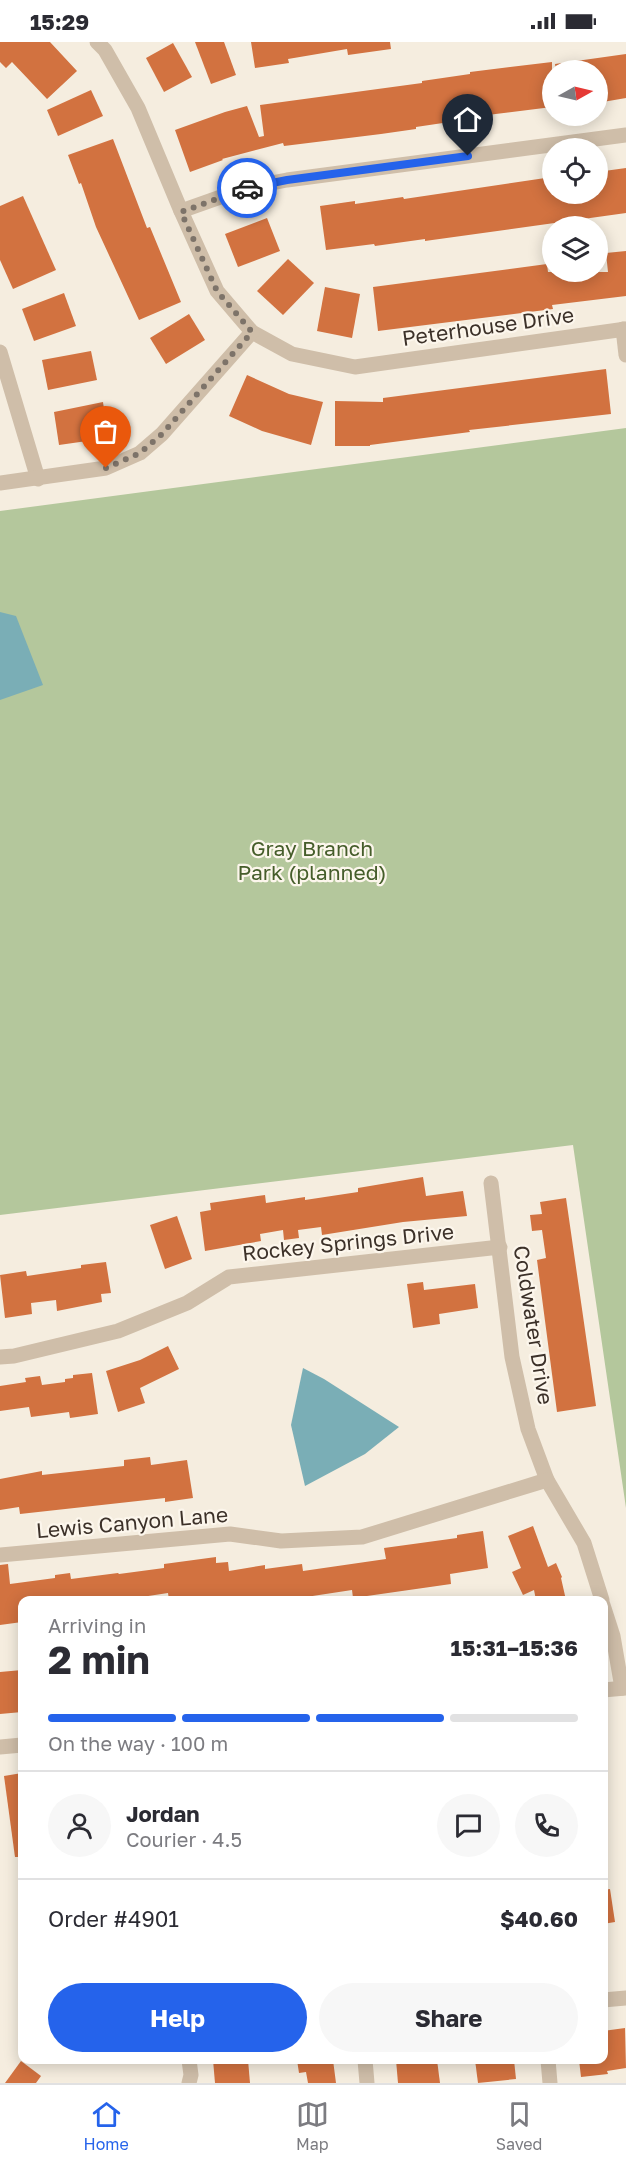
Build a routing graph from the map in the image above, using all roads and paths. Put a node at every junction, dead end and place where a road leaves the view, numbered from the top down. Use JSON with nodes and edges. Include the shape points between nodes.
{"nodes":[{"id":1,"x":106,"y":45,"type":"edge"},
{"id":2,"x":626,"y":135,"type":"edge"},
{"id":3,"x":181,"y":212,"type":"junction"},
{"id":4,"x":624,"y":329,"type":"edge"},
{"id":5,"x":252,"y":332,"type":"junction"},
{"id":6,"x":0,"y":352,"type":"edge"},
{"id":7,"x":626,"y":356,"type":"edge"},
{"id":8,"x":38,"y":479,"type":"junction"},
{"id":9,"x":0,"y":483,"type":"edge"},
{"id":10,"x":491,"y":1183,"type":"dead end"},
{"id":11,"x":500,"y":1247,"type":"junction"},
{"id":12,"x":0,"y":1358,"type":"edge"},
{"id":13,"x":547,"y":1480,"type":"junction"},
{"id":14,"x":0,"y":1555,"type":"edge"},
{"id":15,"x":601,"y":1596,"type":"edge"},
{"id":16,"x":608,"y":1620,"type":"edge"},
{"id":17,"x":624,"y":1688,"type":"edge"},
{"id":18,"x":608,"y":1690,"type":"edge"},
{"id":19,"x":18,"y":1745,"type":"edge"},
{"id":20,"x":0,"y":1747,"type":"edge"},
{"id":21,"x":626,"y":1998,"type":"edge"},
{"id":22,"x":608,"y":2000,"type":"edge"},
{"id":23,"x":189,"y":2064,"type":"edge"},
{"id":24,"x":365,"y":2064,"type":"edge"},
{"id":25,"x":548,"y":2064,"type":"edge"},
{"id":26,"x":189,"y":2083,"type":"edge"},
{"id":27,"x":367,"y":2083,"type":"edge"},
{"id":28,"x":550,"y":2083,"type":"edge"}],
"edges":[{"from":1,"to":3,"type":"street","via":[[138,108]]},
{"from":2,"to":3,"type":"street","via":[[287,180],[246,188]]},
{"from":3,"to":5,"type":"street","via":[[217,291]]},
{"from":4,"to":5,"type":"street","name":"Peterhouse Drive","via":[[356,367],[292,354]]},
{"from":4,"to":7,"type":"street"},
{"from":5,"to":8,"type":"street","via":[[162,434],[140,453],[106,468]]},
{"from":6,"to":8,"type":"street"},
{"from":8,"to":9,"type":"street"},
{"from":10,"to":11,"type":"street","name":"Coldwater Drive"},
{"from":11,"to":12,"type":"street","name":"Rockey Springs Drive","via":[[229,1277],[187,1303],[118,1331]]},
{"from":11,"to":13,"type":"street","name":"Coldwater Drive","via":[[512,1357],[528,1429]]},
{"from":13,"to":14,"type":"street","name":"Lewis Canyon Lane","via":[[362,1537],[281,1541],[230,1534]]},
{"from":13,"to":15,"type":"street","name":"Coldwater Drive","via":[[584,1543]]},
{"from":16,"to":17,"type":"street"},
{"from":17,"to":18,"type":"street"},
{"from":19,"to":20,"type":"street"},
{"from":21,"to":22,"type":"street"},
{"from":23,"to":26,"type":"street"},
{"from":24,"to":27,"type":"street"},
{"from":25,"to":28,"type":"street"}]}
